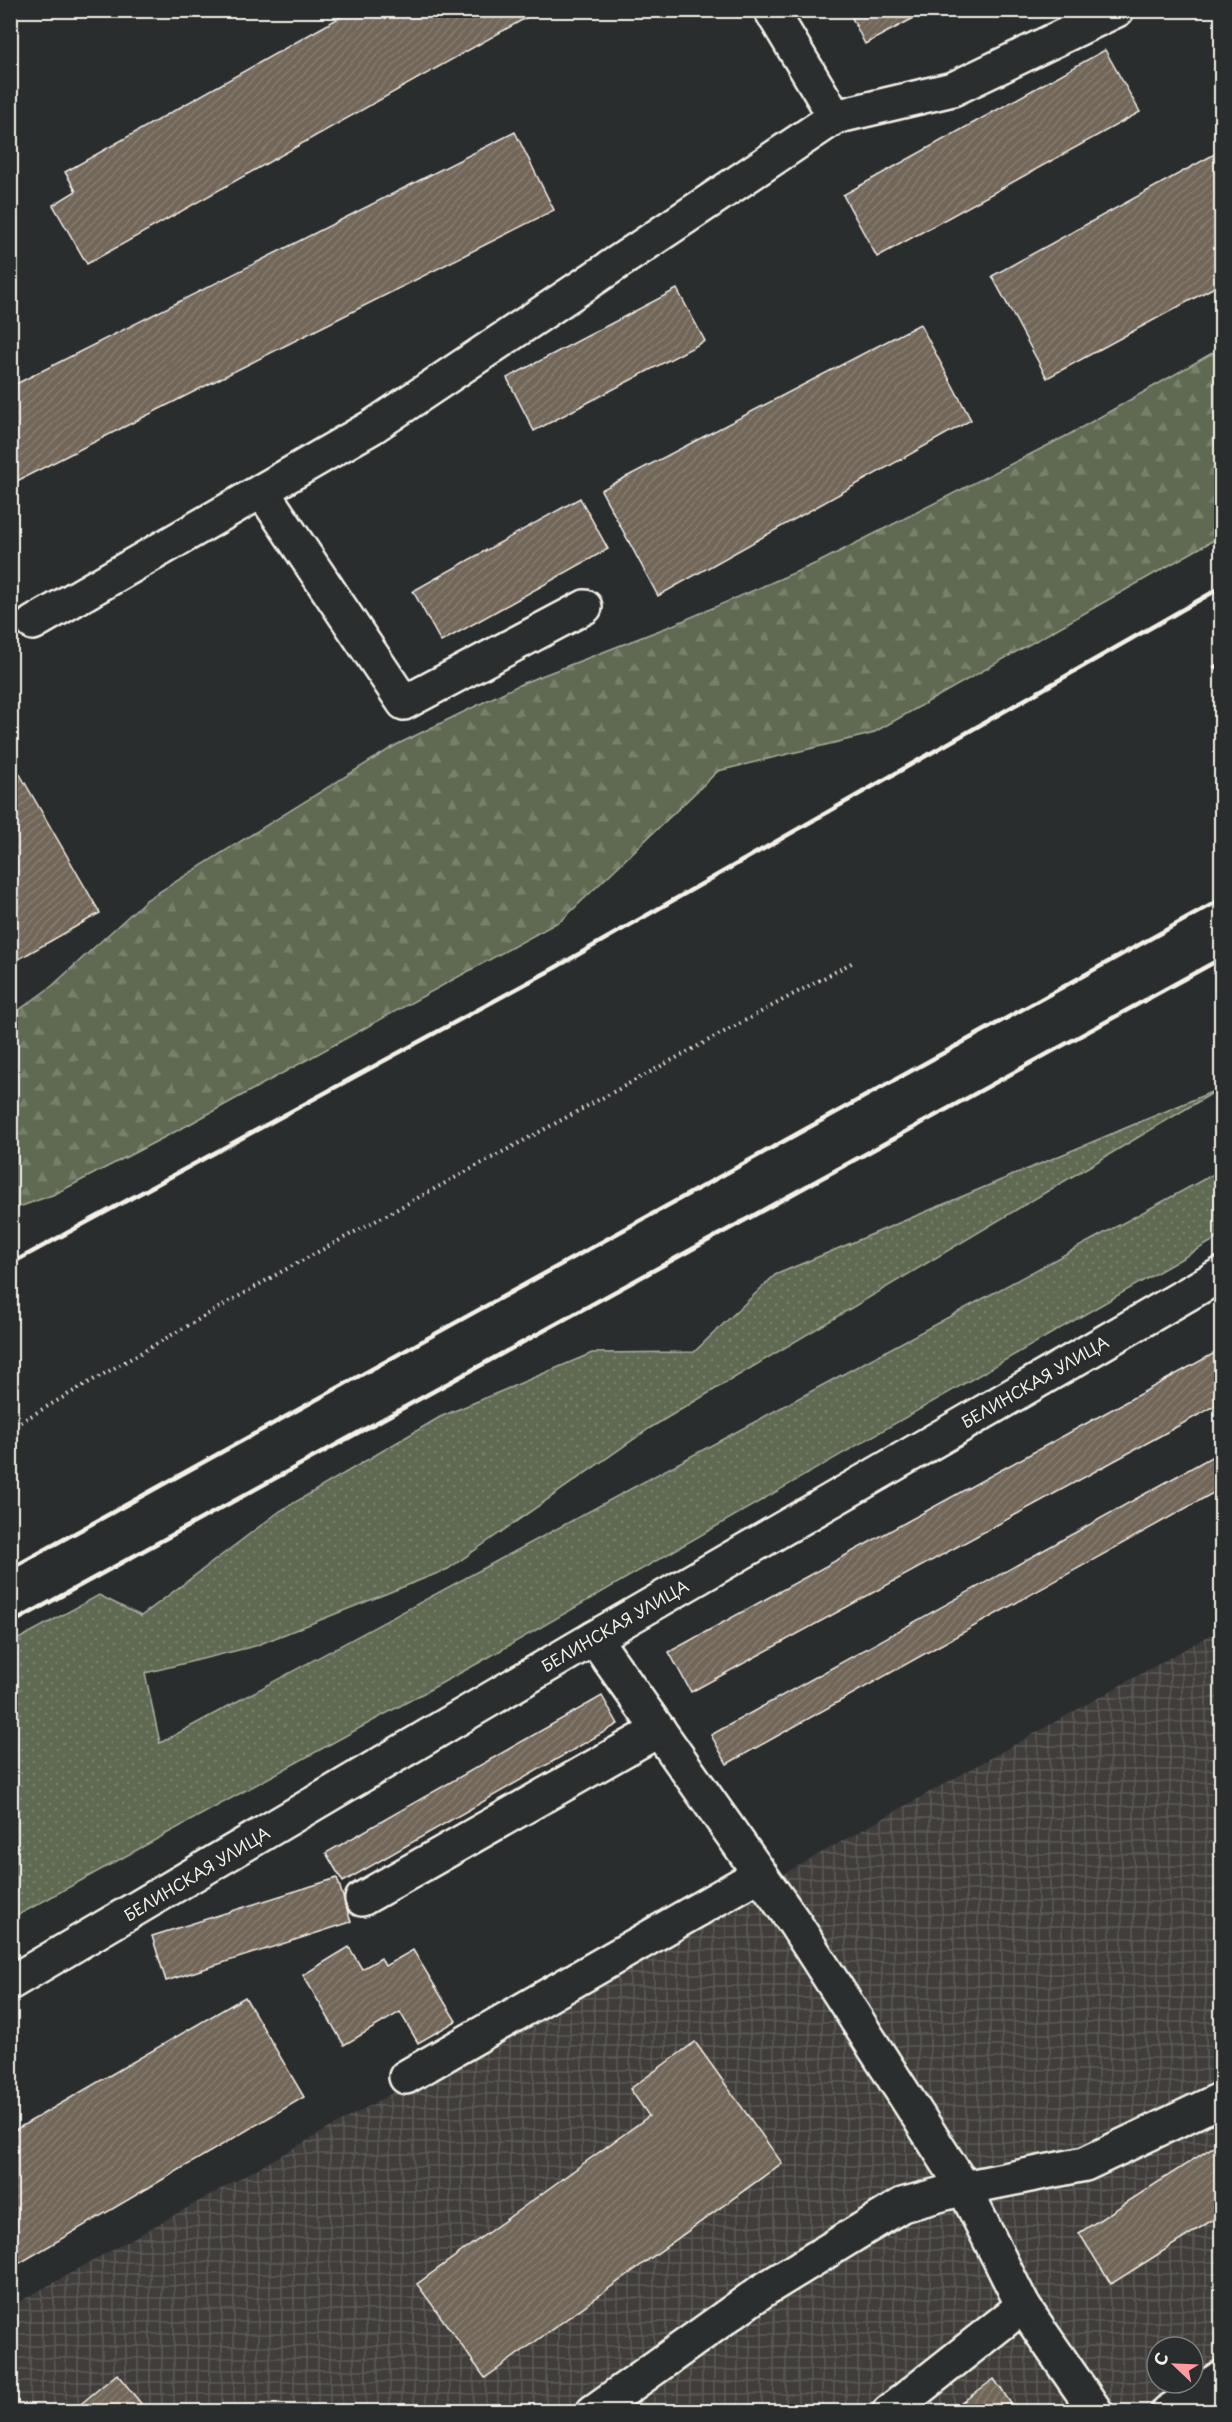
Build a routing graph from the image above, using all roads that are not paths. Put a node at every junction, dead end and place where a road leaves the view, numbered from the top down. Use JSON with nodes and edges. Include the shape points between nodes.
{"nodes":[{"id":1,"x":771,"y":10,"type":"edge"},
{"id":2,"x":1117,"y":10,"type":"edge"},
{"id":3,"x":835,"y":117,"type":"junction"},
{"id":4,"x":262,"y":491,"type":"junction"},
{"id":5,"x":585,"y":607,"type":"dead end"},
{"id":6,"x":33,"y":623,"type":"dead end"},
{"id":7,"x":1221,"y":1274,"type":"edge"},
{"id":8,"x":594,"y":1638,"type":"junction"},
{"id":9,"x":659,"y":1730,"type":"junction"},
{"id":10,"x":760,"y":1874,"type":"junction"},
{"id":11,"x":362,"y":1899,"type":"dead end"},
{"id":12,"x":10,"y":1983,"type":"edge"},
{"id":13,"x":406,"y":2076,"type":"dead end"},
{"id":14,"x":1221,"y":2099,"type":"edge"},
{"id":15,"x":964,"y":2188,"type":"junction"},
{"id":16,"x":1023,"y":2306,"type":"junction"},
{"id":17,"x":1221,"y":2377,"type":"edge"},
{"id":18,"x":593,"y":2412,"type":"edge"},
{"id":19,"x":889,"y":2412,"type":"edge"},
{"id":20,"x":1096,"y":2412,"type":"edge"},
{"id":21,"x":1168,"y":2412,"type":"edge"}],
"edges":[{"from":1,"to":3,"type":"street"},
{"from":2,"to":3,"type":"street","via":[[953,89]]},
{"from":3,"to":4,"type":"street","via":[[372,427]]},
{"from":4,"to":5,"type":"street","via":[[404,703]]},
{"from":4,"to":6,"type":"street"},
{"from":7,"to":8,"type":"street","name":"БЕЛИНСКАЯ УЛИЦА"},
{"from":8,"to":9,"type":"street"},
{"from":8,"to":12,"type":"street","name":"БЕЛИНСКАЯ УЛИЦА"},
{"from":9,"to":10,"type":"street"},
{"from":9,"to":11,"type":"street"},
{"from":10,"to":13,"type":"street"},
{"from":10,"to":15,"type":"street"},
{"from":14,"to":15,"type":"street","via":[[1085,2164]]},
{"from":15,"to":16,"type":"street"},
{"from":15,"to":18,"type":"street","via":[[902,2205],[762,2291]]},
{"from":16,"to":19,"type":"street"},
{"from":16,"to":20,"type":"street"},
{"from":17,"to":21,"type":"street"}]}
